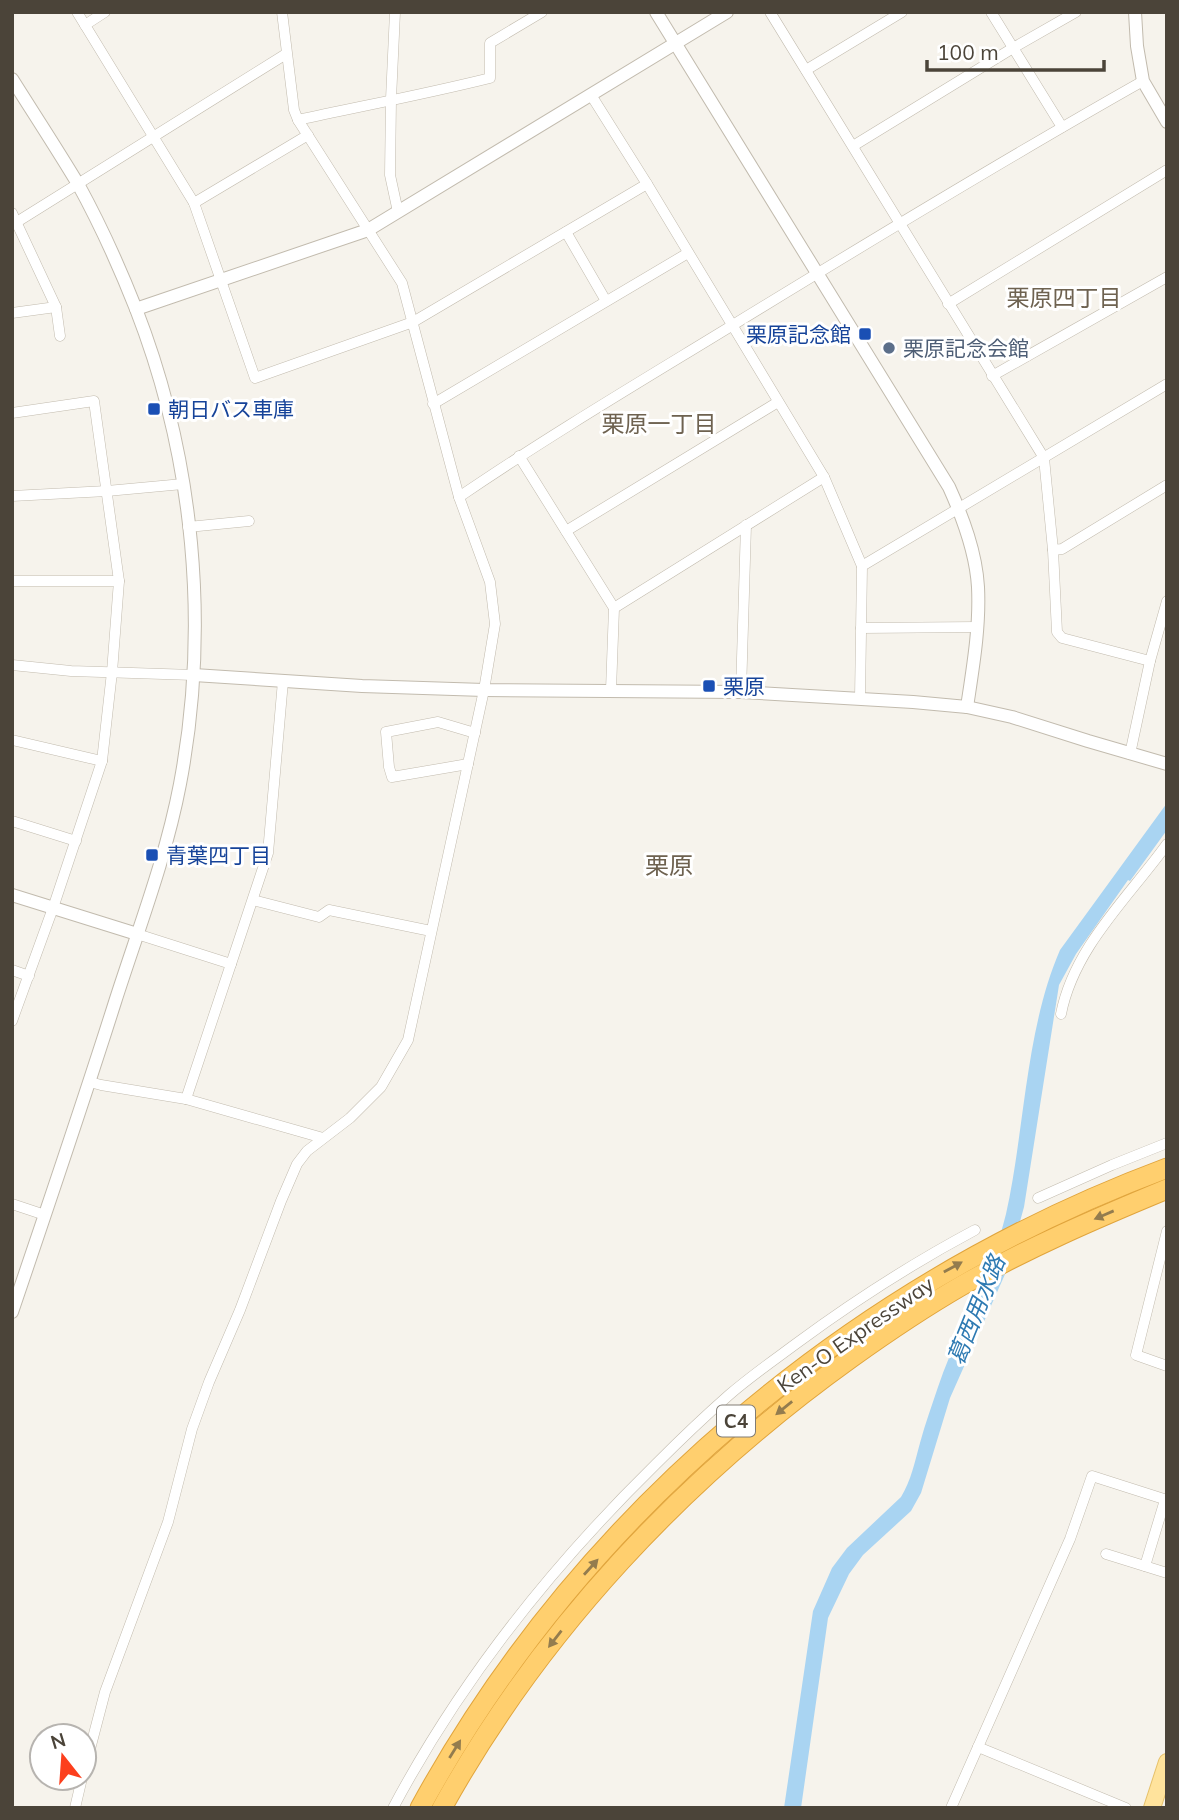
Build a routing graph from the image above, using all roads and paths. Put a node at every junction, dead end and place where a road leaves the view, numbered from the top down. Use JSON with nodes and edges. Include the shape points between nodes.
{"nodes":[{"id":1,"x":77,"y":12,"type":"edge"},
{"id":2,"x":104,"y":12,"type":"edge"},
{"id":3,"x":282,"y":12,"type":"edge"},
{"id":4,"x":396,"y":12,"type":"edge"},
{"id":5,"x":542,"y":12,"type":"edge"},
{"id":6,"x":656,"y":12,"type":"edge"},
{"id":7,"x":727,"y":12,"type":"edge"},
{"id":8,"x":770,"y":12,"type":"edge"},
{"id":9,"x":902,"y":12,"type":"edge"},
{"id":10,"x":991,"y":12,"type":"edge"},
{"id":11,"x":1076,"y":12,"type":"edge"},
{"id":12,"x":1135,"y":12,"type":"edge"},
{"id":13,"x":85,"y":25,"type":"junction"},
{"id":14,"x":676,"y":43,"type":"junction"},
{"id":15,"x":1013,"y":48,"type":"junction"},
{"id":16,"x":286,"y":54,"type":"junction"},
{"id":17,"x":806,"y":70,"type":"junction"},
{"id":18,"x":12,"y":79,"type":"edge"},
{"id":19,"x":1143,"y":82,"type":"junction"},
{"id":20,"x":591,"y":95,"type":"junction"},
{"id":21,"x":391,"y":99,"type":"junction"},
{"id":22,"x":298,"y":120,"type":"junction"},
{"id":23,"x":1167,"y":121,"type":"edge"},
{"id":24,"x":1062,"y":127,"type":"junction"},
{"id":25,"x":308,"y":135,"type":"junction"},
{"id":26,"x":152,"y":137,"type":"junction"},
{"id":27,"x":853,"y":146,"type":"junction"},
{"id":28,"x":1167,"y":170,"type":"edge"},
{"id":29,"x":647,"y":184,"type":"junction"},
{"id":30,"x":78,"y":185,"type":"junction"},
{"id":31,"x":194,"y":203,"type":"junction"},
{"id":32,"x":398,"y":212,"type":"junction"},
{"id":33,"x":14,"y":220,"type":"edge"},
{"id":34,"x":900,"y":223,"type":"junction"},
{"id":35,"x":368,"y":230,"type":"junction"},
{"id":36,"x":566,"y":232,"type":"junction"},
{"id":37,"x":688,"y":253,"type":"junction"},
{"id":38,"x":818,"y":273,"type":"junction"},
{"id":39,"x":1167,"y":277,"type":"edge"},
{"id":40,"x":222,"y":281,"type":"junction"},
{"id":41,"x":606,"y":301,"type":"junction"},
{"id":42,"x":948,"y":304,"type":"junction"},
{"id":43,"x":56,"y":307,"type":"junction"},
{"id":44,"x":136,"y":309,"type":"junction"},
{"id":45,"x":12,"y":313,"type":"edge"},
{"id":46,"x":413,"y":322,"type":"junction"},
{"id":47,"x":732,"y":325,"type":"junction"},
{"id":48,"x":60,"y":336,"type":"dead end"},
{"id":49,"x":992,"y":376,"type":"junction"},
{"id":50,"x":1167,"y":384,"type":"edge"},
{"id":51,"x":778,"y":402,"type":"junction"},
{"id":52,"x":433,"y":404,"type":"junction"},
{"id":53,"x":12,"y":413,"type":"edge"},
{"id":54,"x":519,"y":456,"type":"junction"},
{"id":55,"x":1044,"y":458,"type":"junction"},
{"id":56,"x":824,"y":477,"type":"junction"},
{"id":57,"x":183,"y":484,"type":"junction"},
{"id":58,"x":1167,"y":485,"type":"edge"},
{"id":59,"x":107,"y":491,"type":"junction"},
{"id":60,"x":12,"y":496,"type":"edge"},
{"id":61,"x":459,"y":497,"type":"junction"},
{"id":62,"x":959,"y":508,"type":"junction"},
{"id":63,"x":249,"y":521,"type":"dead end"},
{"id":64,"x":746,"y":525,"type":"junction"},
{"id":65,"x":188,"y":527,"type":"junction"},
{"id":66,"x":565,"y":531,"type":"junction"},
{"id":67,"x":1053,"y":550,"type":"junction"},
{"id":68,"x":862,"y":566,"type":"junction"},
{"id":69,"x":12,"y":581,"type":"edge"},
{"id":70,"x":119,"y":581,"type":"junction"},
{"id":71,"x":1167,"y":601,"type":"edge"},
{"id":72,"x":614,"y":608,"type":"junction"},
{"id":73,"x":978,"y":627,"type":"junction"},
{"id":74,"x":861,"y":628,"type":"junction"},
{"id":75,"x":1150,"y":661,"type":"junction"},
{"id":76,"x":12,"y":665,"type":"edge"},
{"id":77,"x":112,"y":672,"type":"junction"},
{"id":78,"x":194,"y":675,"type":"junction"},
{"id":79,"x":283,"y":681,"type":"junction"},
{"id":80,"x":484,"y":690,"type":"junction"},
{"id":81,"x":611,"y":690,"type":"junction"},
{"id":82,"x":741,"y":692,"type":"junction"},
{"id":83,"x":860,"y":698,"type":"junction"},
{"id":84,"x":967,"y":707,"type":"junction"},
{"id":85,"x":475,"y":733,"type":"junction"},
{"id":86,"x":12,"y":740,"type":"edge"},
{"id":87,"x":1130,"y":754,"type":"junction"},
{"id":88,"x":102,"y":761,"type":"junction"},
{"id":89,"x":468,"y":764,"type":"junction"},
{"id":90,"x":1167,"y":764,"type":"edge"},
{"id":91,"x":12,"y":821,"type":"edge"},
{"id":92,"x":76,"y":841,"type":"junction"},
{"id":93,"x":1167,"y":844,"type":"edge"},
{"id":94,"x":12,"y":895,"type":"edge"},
{"id":95,"x":253,"y":900,"type":"junction"},
{"id":96,"x":53,"y":908,"type":"junction"},
{"id":97,"x":431,"y":931,"type":"junction"},
{"id":98,"x":137,"y":934,"type":"junction"},
{"id":99,"x":231,"y":964,"type":"junction"},
{"id":100,"x":12,"y":970,"type":"edge"},
{"id":101,"x":29,"y":976,"type":"junction"},
{"id":102,"x":1061,"y":1014,"type":"dead end"},
{"id":103,"x":12,"y":1021,"type":"edge"},
{"id":104,"x":90,"y":1082,"type":"junction"},
{"id":105,"x":186,"y":1099,"type":"junction"},
{"id":106,"x":323,"y":1138,"type":"junction"},
{"id":107,"x":1167,"y":1143,"type":"edge"},
{"id":108,"x":1167,"y":1168,"type":"edge"},
{"id":109,"x":1167,"y":1189,"type":"edge"},
{"id":110,"x":1038,"y":1198,"type":"dead end"},
{"id":111,"x":12,"y":1204,"type":"edge"},
{"id":112,"x":45,"y":1215,"type":"junction"},
{"id":113,"x":975,"y":1230,"type":"dead end"},
{"id":114,"x":1167,"y":1231,"type":"edge"},
{"id":115,"x":12,"y":1312,"type":"edge"},
{"id":116,"x":1167,"y":1366,"type":"edge"},
{"id":117,"x":1166,"y":1500,"type":"edge"},
{"id":118,"x":1106,"y":1554,"type":"dead end"},
{"id":119,"x":1145,"y":1566,"type":"junction"},
{"id":120,"x":1167,"y":1573,"type":"edge"},
{"id":121,"x":96,"y":1722,"type":"edge"},
{"id":122,"x":978,"y":1747,"type":"junction"},
{"id":123,"x":1167,"y":1762,"type":"edge"},
{"id":124,"x":393,"y":1808,"type":"edge"},
{"id":125,"x":421,"y":1808,"type":"edge"},
{"id":126,"x":442,"y":1808,"type":"edge"},
{"id":127,"x":951,"y":1808,"type":"edge"},
{"id":128,"x":1126,"y":1808,"type":"edge"},
{"id":129,"x":1152,"y":1808,"type":"edge"}],
"edges":[{"from":1,"to":13,"type":"street"},
{"from":2,"to":13,"type":"street"},
{"from":3,"to":16,"type":"street"},
{"from":4,"to":21,"type":"street"},
{"from":5,"to":21,"type":"street","via":[[491,43],[490,78]]},
{"from":6,"to":14,"type":"street"},
{"from":7,"to":14,"type":"street"},
{"from":8,"to":17,"type":"street"},
{"from":9,"to":17,"type":"street"},
{"from":10,"to":15,"type":"street"},
{"from":11,"to":15,"type":"street"},
{"from":12,"to":19,"type":"street"},
{"from":13,"to":26,"type":"street"},
{"from":14,"to":20,"type":"street"},
{"from":14,"to":38,"type":"street"},
{"from":15,"to":24,"type":"street"},
{"from":15,"to":27,"type":"street"},
{"from":16,"to":22,"type":"street"},
{"from":16,"to":26,"type":"street"},
{"from":17,"to":27,"type":"street"},
{"from":18,"to":30,"type":"street"},
{"from":19,"to":23,"type":"street"},
{"from":19,"to":24,"type":"street"},
{"from":20,"to":29,"type":"street"},
{"from":20,"to":32,"type":"street"},
{"from":21,"to":22,"type":"street"},
{"from":21,"to":32,"type":"street","via":[[390,175]]},
{"from":22,"to":25,"type":"street"},
{"from":24,"to":34,"type":"street"},
{"from":25,"to":31,"type":"street"},
{"from":25,"to":35,"type":"street"},
{"from":26,"to":30,"type":"street"},
{"from":26,"to":31,"type":"street"},
{"from":27,"to":34,"type":"street"},
{"from":28,"to":42,"type":"street"},
{"from":29,"to":36,"type":"street"},
{"from":29,"to":37,"type":"street"},
{"from":30,"to":33,"type":"street"},
{"from":30,"to":44,"type":"street"},
{"from":31,"to":40,"type":"street"},
{"from":32,"to":35,"type":"street"},
{"from":33,"to":43,"type":"street"},
{"from":34,"to":38,"type":"street"},
{"from":34,"to":42,"type":"street"},
{"from":35,"to":40,"type":"street"},
{"from":35,"to":46,"type":"street","via":[[402,283]]},
{"from":36,"to":41,"type":"street"},
{"from":36,"to":46,"type":"street"},
{"from":37,"to":41,"type":"street"},
{"from":37,"to":47,"type":"street"},
{"from":38,"to":47,"type":"street"},
{"from":38,"to":62,"type":"street"},
{"from":39,"to":49,"type":"street"},
{"from":40,"to":44,"type":"street"},
{"from":40,"to":46,"type":"street","via":[[255,379]]},
{"from":41,"to":52,"type":"street"},
{"from":42,"to":49,"type":"street"},
{"from":43,"to":45,"type":"street"},
{"from":43,"to":48,"type":"street"},
{"from":44,"to":57,"type":"street","via":[[162,388]]},
{"from":46,"to":52,"type":"street"},
{"from":47,"to":51,"type":"street"},
{"from":47,"to":54,"type":"street"},
{"from":49,"to":55,"type":"street"},
{"from":50,"to":55,"type":"street"},
{"from":51,"to":56,"type":"street"},
{"from":51,"to":66,"type":"street"},
{"from":52,"to":61,"type":"street"},
{"from":53,"to":59,"type":"street","via":[[94,401]]},
{"from":54,"to":61,"type":"street"},
{"from":54,"to":66,"type":"street"},
{"from":55,"to":62,"type":"street"},
{"from":55,"to":67,"type":"street"},
{"from":56,"to":64,"type":"street"},
{"from":56,"to":68,"type":"street"},
{"from":57,"to":59,"type":"street"},
{"from":57,"to":65,"type":"street"},
{"from":58,"to":67,"type":"street","via":[[1062,549]]},
{"from":59,"to":60,"type":"street"},
{"from":59,"to":70,"type":"street"},
{"from":61,"to":80,"type":"street","via":[[490,582],[495,624]]},
{"from":62,"to":68,"type":"street"},
{"from":62,"to":73,"type":"street","via":[[975,562]]},
{"from":63,"to":65,"type":"street"},
{"from":64,"to":72,"type":"street"},
{"from":64,"to":82,"type":"street"},
{"from":65,"to":78,"type":"street"},
{"from":66,"to":72,"type":"street"},
{"from":67,"to":75,"type":"street","via":[[1059,635]]},
{"from":68,"to":74,"type":"street"},
{"from":69,"to":70,"type":"street"},
{"from":70,"to":77,"type":"street"},
{"from":71,"to":75,"type":"street"},
{"from":72,"to":81,"type":"street"},
{"from":73,"to":74,"type":"street"},
{"from":73,"to":84,"type":"street"},
{"from":74,"to":83,"type":"street"},
{"from":75,"to":87,"type":"street"},
{"from":76,"to":77,"type":"street"},
{"from":77,"to":78,"type":"street"},
{"from":77,"to":88,"type":"street"},
{"from":78,"to":79,"type":"street"},
{"from":78,"to":98,"type":"street","via":[[180,783]]},
{"from":79,"to":80,"type":"street"},
{"from":79,"to":95,"type":"street","via":[[268,853]]},
{"from":80,"to":81,"type":"street"},
{"from":80,"to":85,"type":"street"},
{"from":81,"to":82,"type":"street"},
{"from":82,"to":83,"type":"street"},
{"from":83,"to":84,"type":"street"},
{"from":84,"to":87,"type":"street"},
{"from":85,"to":89,"type":"street"},
{"from":85,"to":89,"type":"street","via":[[438,722],[386,733],[393,777]]},
{"from":86,"to":88,"type":"street"},
{"from":87,"to":90,"type":"street"},
{"from":88,"to":92,"type":"street"},
{"from":89,"to":97,"type":"street"},
{"from":91,"to":92,"type":"street"},
{"from":92,"to":96,"type":"street"},
{"from":93,"to":102,"type":"street","via":[[1086,953]]},
{"from":94,"to":96,"type":"street"},
{"from":95,"to":97,"type":"street","via":[[319,917],[329,910]]},
{"from":95,"to":99,"type":"street"},
{"from":96,"to":98,"type":"street"},
{"from":96,"to":101,"type":"street"},
{"from":97,"to":106,"type":"street","via":[[408,1040],[381,1087]]},
{"from":98,"to":99,"type":"street"},
{"from":98,"to":104,"type":"street"},
{"from":99,"to":105,"type":"street"},
{"from":100,"to":101,"type":"street"},
{"from":101,"to":103,"type":"street"},
{"from":104,"to":105,"type":"street"},
{"from":104,"to":112,"type":"street"},
{"from":105,"to":106,"type":"street"},
{"from":106,"to":121,"type":"street","via":[[297,1164],[209,1382],[168,1522]]},
{"from":107,"to":110,"type":"street"},
{"from":125,"to":108,"type":"highway","name":"Ken-O Expressway","number":"C4","one_way":true,"via":[[465,1734],[561,1600],[625,1529],[728,1428],[816,1358],[940,1275],[1045,1220]]},
{"from":109,"to":126,"type":"highway","name":"Ken-O Expressway","number":"C4","one_way":true,"via":[[1051,1239],[961,1286],[882,1336],[742,1443],[638,1542],[578,1610],[480,1743]]},
{"from":111,"to":112,"type":"street"},
{"from":112,"to":115,"type":"street"},
{"from":113,"to":124,"type":"street","via":[[867,1293],[698,1422],[568,1556],[503,1637],[437,1731]]},
{"from":114,"to":116,"type":"street","via":[[1136,1355]]},
{"from":117,"to":119,"type":"street"},
{"from":117,"to":122,"type":"street","via":[[1092,1476],[1070,1539]]},
{"from":118,"to":119,"type":"street"},
{"from":119,"to":120,"type":"street"},
{"from":122,"to":127,"type":"street"},
{"from":122,"to":128,"type":"street"},
{"from":123,"to":129,"type":"main road"}]}
